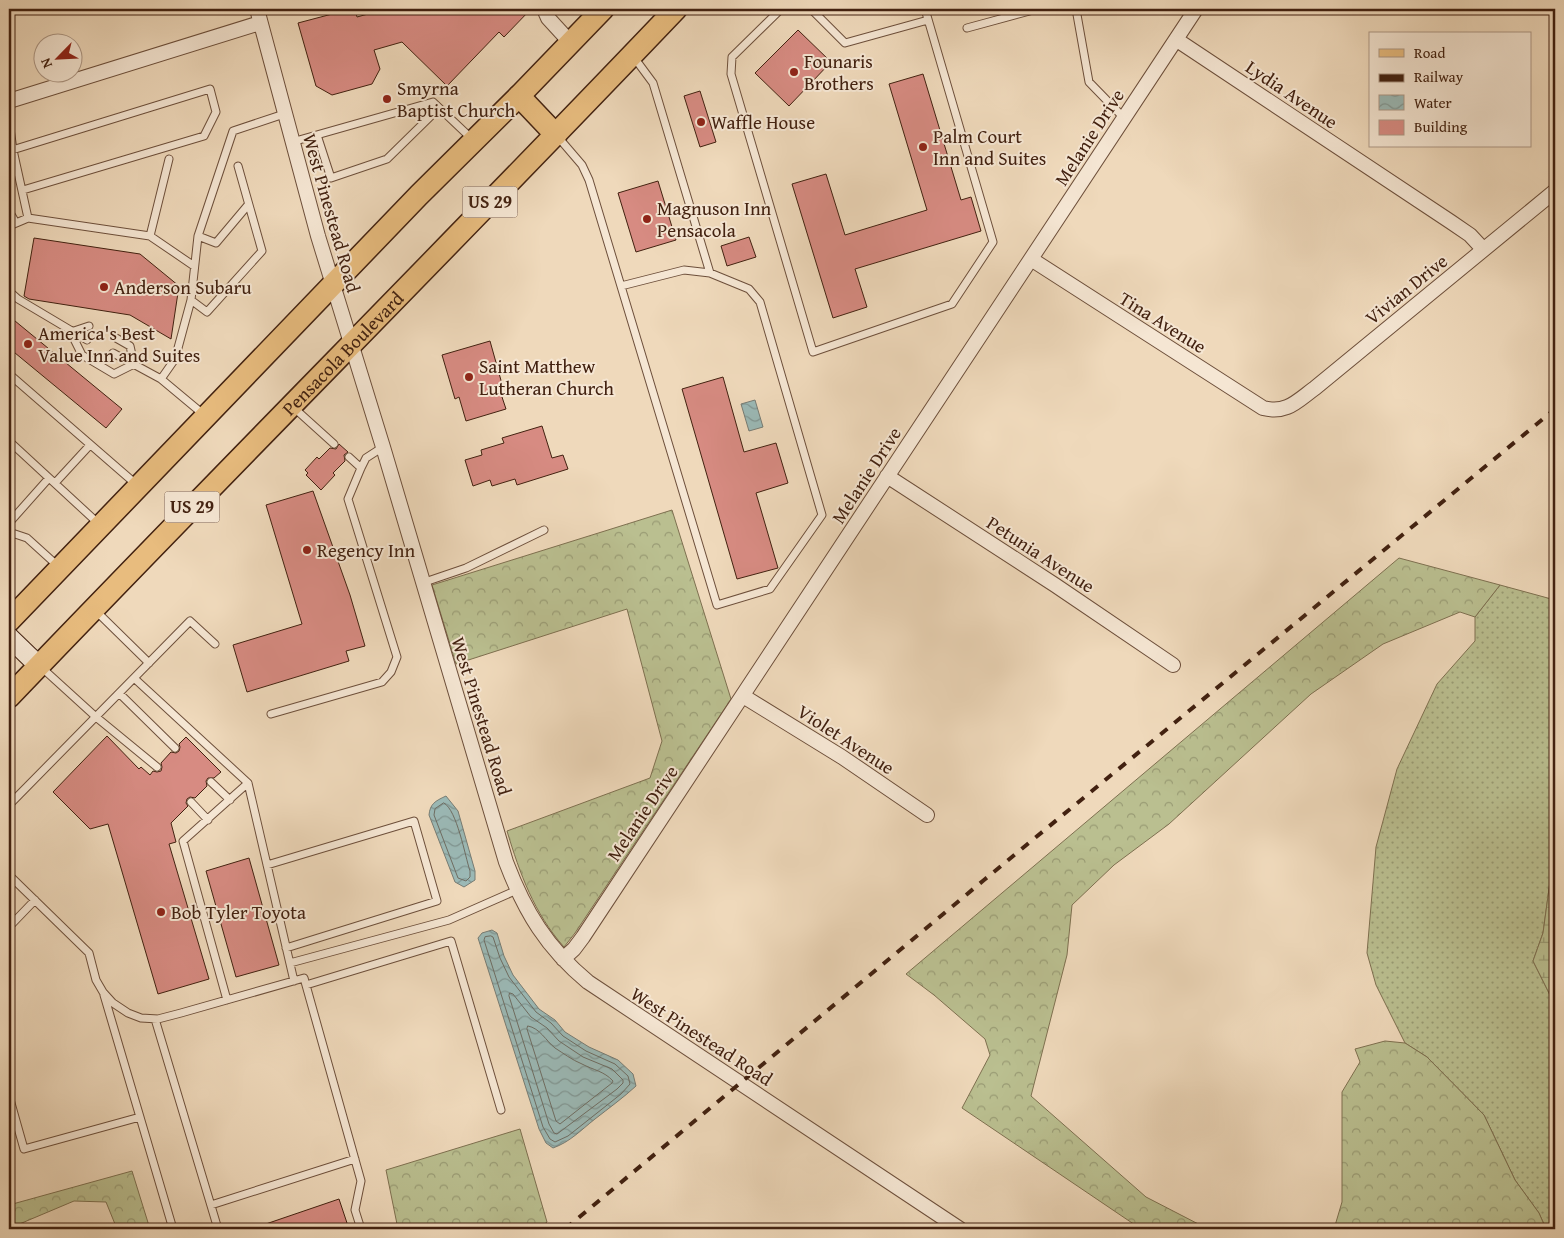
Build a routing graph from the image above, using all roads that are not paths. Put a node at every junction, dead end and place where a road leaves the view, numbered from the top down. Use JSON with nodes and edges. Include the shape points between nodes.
{"nodes":[{"id":1,"x":257,"y":9,"type":"edge"},
{"id":2,"x":544,"y":9,"type":"edge"},
{"id":3,"x":603,"y":9,"type":"edge"},
{"id":4,"x":676,"y":9,"type":"edge"},
{"id":5,"x":781,"y":9,"type":"edge"},
{"id":6,"x":811,"y":9,"type":"edge"},
{"id":7,"x":925,"y":9,"type":"edge"},
{"id":8,"x":1037,"y":9,"type":"edge"},
{"id":9,"x":1076,"y":9,"type":"edge"},
{"id":10,"x":1196,"y":9,"type":"edge"},
{"id":11,"x":928,"y":20,"type":"junction"},
{"id":12,"x":260,"y":23,"type":"junction"},
{"id":13,"x":967,"y":28,"type":"dead end"},
{"id":14,"x":1177,"y":40,"type":"junction"},
{"id":15,"x":570,"y":42,"type":"junction"},
{"id":16,"x":632,"y":55,"type":"junction"},
{"id":17,"x":519,"y":96,"type":"junction"},
{"id":18,"x":9,"y":101,"type":"edge"},
{"id":19,"x":439,"y":108,"type":"junction"},
{"id":20,"x":284,"y":114,"type":"junction"},
{"id":21,"x":1124,"y":118,"type":"junction"},
{"id":22,"x":9,"y":121,"type":"edge"},
{"id":23,"x":317,"y":134,"type":"junction"},
{"id":24,"x":556,"y":135,"type":"junction"},
{"id":25,"x":474,"y":141,"type":"junction"},
{"id":26,"x":292,"y":142,"type":"junction"},
{"id":27,"x":11,"y":151,"type":"edge"},
{"id":28,"x":169,"y":159,"type":"dead end"},
{"id":29,"x":238,"y":166,"type":"dead end"},
{"id":30,"x":22,"y":190,"type":"junction"},
{"id":31,"x":1555,"y":191,"type":"edge"},
{"id":32,"x":248,"y":205,"type":"junction"},
{"id":33,"x":9,"y":211,"type":"edge"},
{"id":34,"x":28,"y":218,"type":"junction"},
{"id":35,"x":16,"y":223,"type":"junction"},
{"id":36,"x":9,"y":226,"type":"edge"},
{"id":37,"x":150,"y":236,"type":"junction"},
{"id":38,"x":198,"y":236,"type":"junction"},
{"id":39,"x":1483,"y":250,"type":"junction"},
{"id":40,"x":1031,"y":259,"type":"junction"},
{"id":41,"x":194,"y":266,"type":"junction"},
{"id":42,"x":710,"y":273,"type":"junction"},
{"id":43,"x":333,"y":285,"type":"junction"},
{"id":44,"x":621,"y":286,"type":"junction"},
{"id":45,"x":9,"y":291,"type":"edge"},
{"id":46,"x":191,"y":300,"type":"junction"},
{"id":47,"x":89,"y":326,"type":"dead end"},
{"id":48,"x":71,"y":332,"type":"junction"},
{"id":49,"x":116,"y":338,"type":"dead end"},
{"id":50,"x":86,"y":340,"type":"dead end"},
{"id":51,"x":351,"y":343,"type":"junction"},
{"id":52,"x":113,"y":353,"type":"dead end"},
{"id":53,"x":134,"y":364,"type":"junction"},
{"id":54,"x":9,"y":374,"type":"edge"},
{"id":55,"x":161,"y":379,"type":"junction"},
{"id":56,"x":291,"y":405,"type":"junction"},
{"id":57,"x":1277,"y":410,"type":"joint"},
{"id":58,"x":206,"y":416,"type":"junction"},
{"id":59,"x":9,"y":440,"type":"edge"},
{"id":60,"x":334,"y":444,"type":"dead end"},
{"id":61,"x":90,"y":445,"type":"junction"},
{"id":62,"x":383,"y":447,"type":"junction"},
{"id":63,"x":349,"y":457,"type":"dead end"},
{"id":64,"x":361,"y":468,"type":"junction"},
{"id":65,"x":887,"y":476,"type":"junction"},
{"id":66,"x":49,"y":478,"type":"junction"},
{"id":67,"x":55,"y":483,"type":"junction"},
{"id":68,"x":138,"y":486,"type":"junction"},
{"id":69,"x":9,"y":523,"type":"edge"},
{"id":70,"x":100,"y":525,"type":"junction"},
{"id":71,"x":544,"y":530,"type":"dead end"},
{"id":72,"x":9,"y":532,"type":"edge"},
{"id":73,"x":60,"y":568,"type":"junction"},
{"id":74,"x":422,"y":583,"type":"junction"},
{"id":75,"x":94,"y":608,"type":"junction"},
{"id":76,"x":9,"y":621,"type":"edge"},
{"id":77,"x":9,"y":637,"type":"edge"},
{"id":78,"x":215,"y":644,"type":"dead end"},
{"id":79,"x":149,"y":663,"type":"junction"},
{"id":80,"x":1173,"y":665,"type":"dead end"},
{"id":81,"x":39,"y":666,"type":"junction"},
{"id":82,"x":134,"y":678,"type":"junction"},
{"id":83,"x":120,"y":694,"type":"junction"},
{"id":84,"x":743,"y":696,"type":"junction"},
{"id":85,"x":9,"y":697,"type":"edge"},
{"id":86,"x":271,"y":714,"type":"dead end"},
{"id":87,"x":96,"y":717,"type":"junction"},
{"id":88,"x":175,"y":748,"type":"dead end"},
{"id":89,"x":157,"y":767,"type":"dead end"},
{"id":90,"x":211,"y":782,"type":"dead end"},
{"id":91,"x":248,"y":784,"type":"junction"},
{"id":92,"x":230,"y":800,"type":"junction"},
{"id":93,"x":191,"y":802,"type":"dead end"},
{"id":94,"x":9,"y":805,"type":"edge"},
{"id":95,"x":928,"y":816,"type":"dead end"},
{"id":96,"x":208,"y":820,"type":"junction"},
{"id":97,"x":267,"y":865,"type":"junction"},
{"id":98,"x":9,"y":875,"type":"edge"},
{"id":99,"x":516,"y":890,"type":"junction"},
{"id":100,"x":35,"y":900,"type":"junction"},
{"id":101,"x":9,"y":927,"type":"edge"},
{"id":102,"x":286,"y":948,"type":"junction"},
{"id":103,"x":563,"y":959,"type":"junction"},
{"id":104,"x":290,"y":963,"type":"junction"},
{"id":105,"x":294,"y":981,"type":"junction"},
{"id":106,"x":306,"y":985,"type":"junction"},
{"id":107,"x":103,"y":992,"type":"junction"},
{"id":108,"x":228,"y":1000,"type":"junction"},
{"id":109,"x":155,"y":1019,"type":"junction"},
{"id":110,"x":9,"y":1096,"type":"edge"},
{"id":111,"x":501,"y":1110,"type":"dead end"},
{"id":112,"x":140,"y":1117,"type":"junction"},
{"id":113,"x":355,"y":1159,"type":"junction"},
{"id":114,"x":211,"y":1205,"type":"junction"},
{"id":115,"x":174,"y":1229,"type":"edge"},
{"id":116,"x":218,"y":1229,"type":"edge"},
{"id":117,"x":361,"y":1229,"type":"edge"},
{"id":118,"x":960,"y":1229,"type":"edge"}],
"edges":[{"from":1,"to":12,"type":"street","name":"West Pinestead Road"},
{"from":2,"to":15,"type":"street"},
{"from":3,"to":15,"type":"main road","number":"US 29"},
{"from":4,"to":16,"type":"main road","name":"Pensacola Boulevard","number":"US 29"},
{"from":5,"to":11,"type":"lane","via":[[732,57],[731,74],[813,352],[952,304],[993,242]]},
{"from":6,"to":11,"type":"lane","via":[[845,43]]},
{"from":7,"to":11,"type":"lane"},
{"from":8,"to":13,"type":"lane"},
{"from":9,"to":21,"type":"lane","via":[[1089,82]]},
{"from":10,"to":14,"type":"street","name":"Melanie Drive"},
{"from":12,"to":18,"type":"street"},
{"from":12,"to":20,"type":"street","name":"West Pinestead Road"},
{"from":14,"to":21,"type":"street","name":"Melanie Drive"},
{"from":14,"to":39,"type":"street","name":"Lydia Avenue","via":[[1451,222]]},
{"from":15,"to":17,"type":"main road","number":"US 29"},
{"from":16,"to":24,"type":"main road","name":"Pensacola Boulevard","number":"US 29"},
{"from":16,"to":42,"type":"lane","via":[[653,83]]},
{"from":17,"to":24,"type":"main road"},
{"from":17,"to":25,"type":"main road","number":"US 29"},
{"from":19,"to":23,"type":"lane","via":[[433,102]]},
{"from":19,"to":23,"type":"lane","via":[[387,159],[331,178]]},
{"from":19,"to":25,"type":"lane"},
{"from":20,"to":26,"type":"street","name":"West Pinestead Road"},
{"from":20,"to":38,"type":"lane","via":[[233,131]]},
{"from":21,"to":40,"type":"street","name":"Melanie Drive"},
{"from":22,"to":27,"type":"lane"},
{"from":23,"to":26,"type":"lane"},
{"from":24,"to":44,"type":"lane","via":[[582,165],[589,180]]},
{"from":24,"to":51,"type":"main road","name":"Pensacola Boulevard","number":"US 29"},
{"from":25,"to":43,"type":"main road","number":"US 29"},
{"from":26,"to":43,"type":"street","name":"West Pinestead Road"},
{"from":27,"to":30,"type":"lane"},
{"from":27,"to":30,"type":"lane","via":[[210,89],[216,112],[204,136]]},
{"from":28,"to":37,"type":"lane"},
{"from":29,"to":32,"type":"lane"},
{"from":30,"to":34,"type":"lane"},
{"from":31,"to":39,"type":"street","name":"Vivian Drive"},
{"from":32,"to":38,"type":"lane","via":[[216,243]]},
{"from":32,"to":46,"type":"lane","via":[[262,251],[207,312]]},
{"from":33,"to":35,"type":"lane"},
{"from":34,"to":35,"type":"lane"},
{"from":34,"to":37,"type":"lane"},
{"from":35,"to":36,"type":"lane"},
{"from":37,"to":41,"type":"lane"},
{"from":38,"to":41,"type":"lane"},
{"from":39,"to":57,"type":"street","name":"Vivian Drive","via":[[1315,388],[1286,408]]},
{"from":40,"to":57,"type":"street","name":"Tina Avenue","via":[[1263,408]]},
{"from":40,"to":65,"type":"street","name":"Melanie Drive"},
{"from":41,"to":46,"type":"lane"},
{"from":42,"to":44,"type":"lane","via":[[684,270]]},
{"from":42,"to":44,"type":"lane","via":[[749,289],[760,302],[822,515],[770,589],[717,605]]},
{"from":43,"to":51,"type":"street","name":"West Pinestead Road"},
{"from":43,"to":58,"type":"main road","number":"US 29"},
{"from":45,"to":48,"type":"lane"},
{"from":46,"to":55,"type":"lane","via":[[175,359]]},
{"from":47,"to":48,"type":"lane"},
{"from":48,"to":50,"type":"lane"},
{"from":48,"to":53,"type":"lane","via":[[82,355],[114,374]]},
{"from":49,"to":53,"type":"lane","via":[[130,346]]},
{"from":51,"to":56,"type":"main road","name":"Pensacola Boulevard","number":"US 29"},
{"from":51,"to":62,"type":"street","name":"West Pinestead Road"},
{"from":52,"to":53,"type":"lane"},
{"from":53,"to":55,"type":"lane"},
{"from":54,"to":61,"type":"lane"},
{"from":55,"to":58,"type":"lane"},
{"from":56,"to":60,"type":"lane"},
{"from":56,"to":75,"type":"main road","name":"Pensacola Boulevard","number":"US 29"},
{"from":58,"to":68,"type":"main road","number":"US 29"},
{"from":59,"to":66,"type":"lane"},
{"from":61,"to":67,"type":"lane"},
{"from":61,"to":68,"type":"lane"},
{"from":62,"to":64,"type":"lane","via":[[366,458]]},
{"from":62,"to":74,"type":"street","name":"West Pinestead Road"},
{"from":63,"to":64,"type":"lane"},
{"from":64,"to":86,"type":"lane","via":[[348,499],[397,657],[391,672],[382,682]]},
{"from":65,"to":80,"type":"street","name":"Petunia Avenue"},
{"from":65,"to":84,"type":"street","name":"Melanie Drive"},
{"from":66,"to":67,"type":"lane"},
{"from":66,"to":69,"type":"lane"},
{"from":67,"to":70,"type":"lane"},
{"from":68,"to":70,"type":"main road","number":"US 29"},
{"from":70,"to":73,"type":"main road","number":"US 29"},
{"from":71,"to":74,"type":"lane","via":[[466,568]]},
{"from":72,"to":73,"type":"lane","via":[[27,538]]},
{"from":73,"to":76,"type":"main road","number":"US 29"},
{"from":74,"to":99,"type":"street","name":"West Pinestead Road"},
{"from":75,"to":79,"type":"lane"},
{"from":75,"to":81,"type":"main road","name":"Pensacola Boulevard","number":"US 29"},
{"from":77,"to":81,"type":"main road"},
{"from":78,"to":79,"type":"lane","via":[[190,621]]},
{"from":79,"to":82,"type":"lane"},
{"from":81,"to":85,"type":"main road","name":"Pensacola Boulevard","number":"US 29"},
{"from":81,"to":87,"type":"lane"},
{"from":82,"to":83,"type":"lane"},
{"from":82,"to":91,"type":"lane"},
{"from":83,"to":87,"type":"lane"},
{"from":83,"to":88,"type":"lane"},
{"from":84,"to":95,"type":"street","name":"Violet Avenue","via":[[842,757]]},
{"from":84,"to":103,"type":"street","name":"Melanie Drive","via":[[583,937]]},
{"from":87,"to":89,"type":"lane"},
{"from":87,"to":94,"type":"lane"},
{"from":90,"to":92,"type":"lane"},
{"from":91,"to":92,"type":"lane"},
{"from":91,"to":97,"type":"lane"},
{"from":92,"to":96,"type":"lane"},
{"from":93,"to":96,"type":"lane"},
{"from":96,"to":108,"type":"lane","via":[[183,841]]},
{"from":97,"to":102,"type":"lane"},
{"from":97,"to":102,"type":"lane","via":[[414,821],[437,901]]},
{"from":98,"to":100,"type":"lane"},
{"from":99,"to":103,"type":"street","name":"West Pinestead Road","via":[[535,925]]},
{"from":99,"to":104,"type":"lane","via":[[449,920]]},
{"from":100,"to":101,"type":"lane"},
{"from":100,"to":107,"type":"lane","via":[[89,953],[96,980]]},
{"from":102,"to":104,"type":"lane"},
{"from":103,"to":118,"type":"street","name":"West Pinestead Road","via":[[604,994]]},
{"from":104,"to":105,"type":"lane"},
{"from":105,"to":106,"type":"lane","via":[[304,978]]},
{"from":105,"to":108,"type":"lane"},
{"from":106,"to":111,"type":"lane","via":[[452,941]]},
{"from":106,"to":113,"type":"lane"},
{"from":107,"to":109,"type":"lane","via":[[128,1013]]},
{"from":107,"to":112,"type":"lane"},
{"from":108,"to":109,"type":"lane"},
{"from":109,"to":114,"type":"lane"},
{"from":110,"to":112,"type":"lane","via":[[24,1149]]},
{"from":112,"to":115,"type":"lane"},
{"from":113,"to":114,"type":"lane"},
{"from":113,"to":117,"type":"lane","via":[[361,1181],[355,1210]]},
{"from":114,"to":116,"type":"lane"}]}
